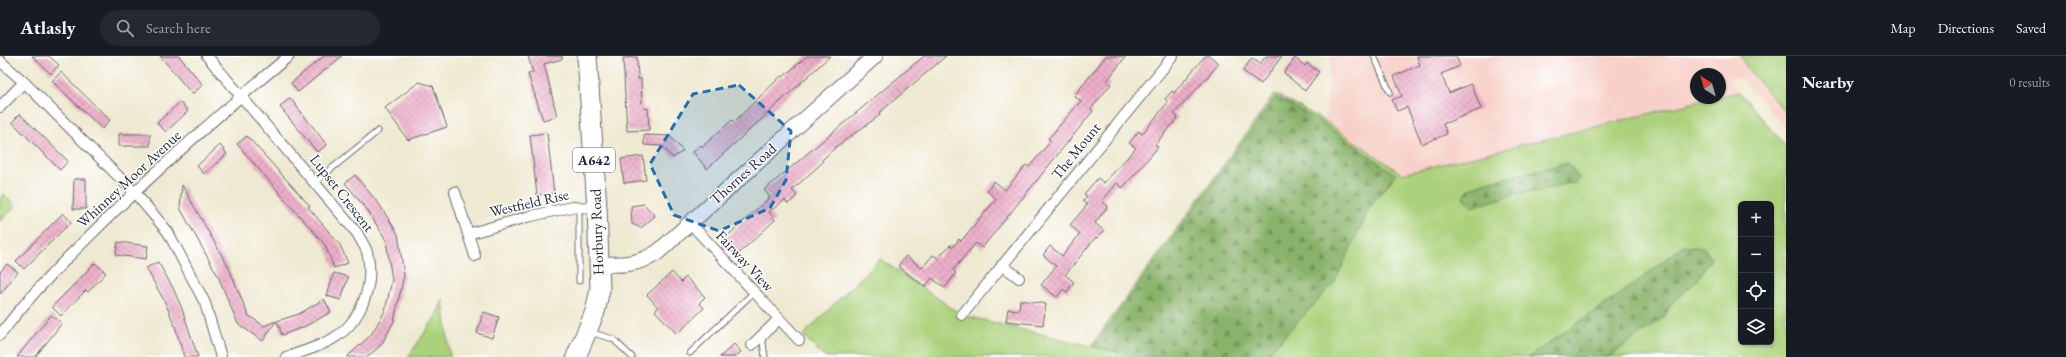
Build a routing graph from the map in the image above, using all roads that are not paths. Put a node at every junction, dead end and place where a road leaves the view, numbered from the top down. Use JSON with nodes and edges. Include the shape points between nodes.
{"nodes":[{"id":1,"x":207,"y":56,"type":"edge"},
{"id":2,"x":289,"y":56,"type":"edge"},
{"id":3,"x":587,"y":56,"type":"edge"},
{"id":4,"x":875,"y":56,"type":"edge"},
{"id":5,"x":1173,"y":56,"type":"edge"},
{"id":6,"x":1374,"y":56,"type":"edge"},
{"id":7,"x":0,"y":61,"type":"edge"},
{"id":8,"x":24,"y":82,"type":"junction"},
{"id":9,"x":1390,"y":92,"type":"dead end"},
{"id":10,"x":241,"y":95,"type":"junction"},
{"id":11,"x":0,"y":107,"type":"edge"},
{"id":12,"x":378,"y":131,"type":"dead end"},
{"id":13,"x":315,"y":182,"type":"junction"},
{"id":14,"x":456,"y":192,"type":"dead end"},
{"id":15,"x":135,"y":193,"type":"junction"},
{"id":16,"x":588,"y":207,"type":"junction"},
{"id":17,"x":689,"y":222,"type":"junction"},
{"id":18,"x":468,"y":234,"type":"junction"},
{"id":19,"x":474,"y":256,"type":"dead end"},
{"id":20,"x":599,"y":264,"type":"junction"},
{"id":21,"x":1002,"y":265,"type":"junction"},
{"id":22,"x":1019,"y":278,"type":"dead end"},
{"id":23,"x":579,"y":281,"type":"dead end"},
{"id":24,"x":754,"y":292,"type":"junction"},
{"id":25,"x":962,"y":315,"type":"dead end"},
{"id":26,"x":779,"y":319,"type":"junction"},
{"id":27,"x":588,"y":331,"type":"junction"},
{"id":28,"x":0,"y":335,"type":"edge"},
{"id":29,"x":762,"y":335,"type":"junction"},
{"id":30,"x":799,"y":340,"type":"dead end"},
{"id":31,"x":752,"y":345,"type":"dead end"},
{"id":32,"x":690,"y":353,"type":"dead end"},
{"id":33,"x":221,"y":357,"type":"edge"},
{"id":34,"x":286,"y":357,"type":"edge"},
{"id":35,"x":576,"y":357,"type":"edge"},
{"id":36,"x":632,"y":357,"type":"edge"},
{"id":37,"x":765,"y":357,"type":"edge"}],
"edges":[{"from":1,"to":10,"type":"street","name":"Lupset Crescent"},
{"from":2,"to":10,"type":"street","name":"Whinney Moor Avenue"},
{"from":3,"to":16,"type":"highway","name":"Horbury Road","number":"A642"},
{"from":4,"to":17,"type":"street","name":"Thornes Road"},
{"from":5,"to":21,"type":"street","name":"The Mount"},
{"from":6,"to":9,"type":"lane"},
{"from":7,"to":8,"type":"street"},
{"from":8,"to":11,"type":"street"},
{"from":8,"to":15,"type":"street"},
{"from":10,"to":13,"type":"street","name":"Lupset Crescent"},
{"from":10,"to":15,"type":"street","name":"Whinney Moor Avenue"},
{"from":12,"to":13,"type":"lane"},
{"from":13,"to":34,"type":"street","name":"Lupset Crescent","via":[[357,233],[367,251],[369,273],[366,297],[357,315],[335,338],[316,348]]},
{"from":14,"to":18,"type":"street"},
{"from":15,"to":28,"type":"street","name":"Whinney Moor Avenue","via":[[43,284]]},
{"from":15,"to":33,"type":"street","via":[[168,232],[185,262],[205,303]]},
{"from":16,"to":18,"type":"street","name":"Westfield Rise","via":[[527,217]]},
{"from":16,"to":20,"type":"highway","name":"Horbury Road","number":"A642"},
{"from":16,"to":23,"type":"lane"},
{"from":17,"to":20,"type":"street","name":"Thornes Road","via":[[658,252],[647,259],[622,265]]},
{"from":17,"to":24,"type":"street","name":"Fairway View"},
{"from":18,"to":19,"type":"street"},
{"from":20,"to":27,"type":"highway","name":"Horbury Road","number":"A642","via":[[600,289]]},
{"from":21,"to":22,"type":"street"},
{"from":21,"to":25,"type":"street","name":"The Mount"},
{"from":24,"to":26,"type":"street","name":"Fairway View"},
{"from":24,"to":32,"type":"lane"},
{"from":26,"to":29,"type":"street"},
{"from":26,"to":30,"type":"street","name":"Fairway View"},
{"from":27,"to":35,"type":"highway","name":"Horbury Road","number":"A642"},
{"from":27,"to":36,"type":"lane","via":[[613,339]]},
{"from":29,"to":31,"type":"street"},
{"from":29,"to":37,"type":"lane"}]}
